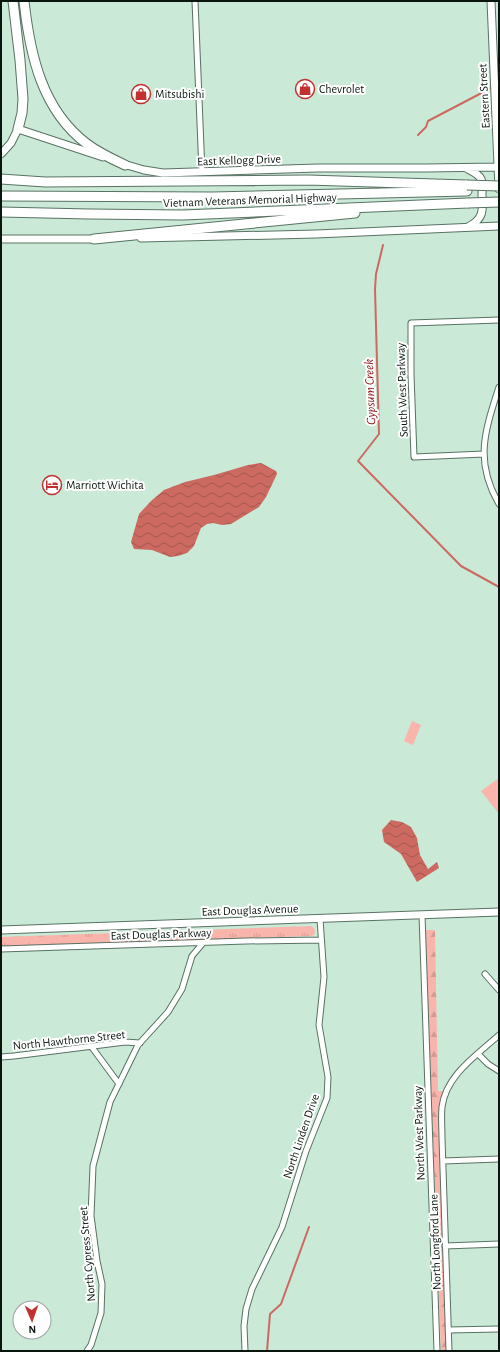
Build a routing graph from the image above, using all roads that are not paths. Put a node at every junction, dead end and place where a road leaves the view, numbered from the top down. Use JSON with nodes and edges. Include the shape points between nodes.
{"nodes":[{"id":1,"x":13,"y":1,"type":"edge"},
{"id":2,"x":24,"y":1,"type":"edge"},
{"id":3,"x":195,"y":1,"type":"edge"},
{"id":4,"x":491,"y":1,"type":"edge"},
{"id":5,"x":18,"y":129,"type":"junction"},
{"id":6,"x":1,"y":154,"type":"edge"},
{"id":7,"x":125,"y":165,"type":"junction"},
{"id":8,"x":499,"y":167,"type":"edge"},
{"id":9,"x":464,"y":168,"type":"junction"},
{"id":10,"x":202,"y":172,"type":"junction"},
{"id":11,"x":1,"y":179,"type":"edge"},
{"id":12,"x":467,"y":188,"type":"junction"},
{"id":13,"x":499,"y":188,"type":"edge"},
{"id":14,"x":1,"y":196,"type":"edge"},
{"id":15,"x":499,"y":202,"type":"edge"},
{"id":16,"x":448,"y":204,"type":"junction"},
{"id":17,"x":1,"y":212,"type":"edge"},
{"id":18,"x":499,"y":226,"type":"edge"},
{"id":19,"x":466,"y":228,"type":"junction"},
{"id":20,"x":1,"y":238,"type":"edge"},
{"id":21,"x":94,"y":240,"type":"junction"},
{"id":22,"x":499,"y":320,"type":"edge"},
{"id":23,"x":499,"y":387,"type":"edge"},
{"id":24,"x":497,"y":401,"type":"edge"},
{"id":25,"x":484,"y":454,"type":"junction"},
{"id":26,"x":499,"y":504,"type":"edge"},
{"id":27,"x":499,"y":912,"type":"edge"},
{"id":28,"x":422,"y":915,"type":"junction"},
{"id":29,"x":320,"y":919,"type":"junction"},
{"id":30,"x":1,"y":930,"type":"edge"},
{"id":31,"x":321,"y":940,"type":"junction"},
{"id":32,"x":203,"y":942,"type":"junction"},
{"id":33,"x":1,"y":949,"type":"edge"},
{"id":34,"x":485,"y":974,"type":"dead end"},
{"id":35,"x":499,"y":990,"type":"edge"},
{"id":36,"x":499,"y":1035,"type":"edge"},
{"id":37,"x":140,"y":1043,"type":"junction"},
{"id":38,"x":91,"y":1046,"type":"junction"},
{"id":39,"x":478,"y":1054,"type":"junction"},
{"id":40,"x":1,"y":1057,"type":"edge"},
{"id":41,"x":499,"y":1071,"type":"edge"},
{"id":42,"x":119,"y":1084,"type":"junction"},
{"id":43,"x":499,"y":1158,"type":"edge"},
{"id":44,"x":442,"y":1161,"type":"junction"},
{"id":45,"x":499,"y":1244,"type":"edge"},
{"id":46,"x":446,"y":1246,"type":"junction"},
{"id":47,"x":499,"y":1329,"type":"edge"},
{"id":48,"x":448,"y":1330,"type":"junction"},
{"id":49,"x":87,"y":1351,"type":"edge"},
{"id":50,"x":245,"y":1351,"type":"edge"},
{"id":51,"x":437,"y":1351,"type":"edge"},
{"id":52,"x":449,"y":1351,"type":"edge"}],
"edges":[{"from":1,"to":5,"type":"highway","via":[[23,99]]},
{"from":2,"to":7,"type":"highway","via":[[29,40],[36,67],[45,92],[54,107],[68,126],[87,144]]},
{"from":3,"to":10,"type":"street"},
{"from":4,"to":8,"type":"main road","name":"Eastern Street"},
{"from":5,"to":6,"type":"main road"},
{"from":5,"to":7,"type":"main road","name":"East Kellogg Drive"},
{"from":7,"to":10,"type":"main road","name":"East Kellogg Drive","via":[[163,173]]},
{"from":8,"to":9,"type":"main road","name":"East Kellogg Drive"},
{"from":8,"to":13,"type":"main road","name":"Eastern Street"},
{"from":9,"to":10,"type":"main road","name":"East Kellogg Drive","via":[[318,168]]},
{"from":9,"to":19,"type":"main road","via":[[478,174],[481,179],[483,210],[474,224]]},
{"from":11,"to":12,"type":"highway","via":[[46,182],[335,180]]},
{"from":12,"to":13,"type":"highway","name":"Vietnam Veterans Memorial Highway"},
{"from":12,"to":14,"type":"highway","name":"Vietnam Veterans Memorial Highway","via":[[205,198]]},
{"from":15,"to":16,"type":"highway","name":"Vietnam Veterans Memorial Highway","bridge":true},
{"from":16,"to":17,"type":"highway","name":"Vietnam Veterans Memorial Highway","via":[[183,215]]},
{"from":16,"to":21,"type":"highway"},
{"from":18,"to":19,"type":"main road"},
{"from":19,"to":21,"type":"main road"},
{"from":20,"to":21,"type":"main road"},
{"from":22,"to":25,"type":"street","name":"South West Parkway","via":[[411,322],[414,456]]},
{"from":23,"to":24,"type":"street"},
{"from":24,"to":25,"type":"street","via":[[486,427]]},
{"from":25,"to":26,"type":"street","via":[[490,484]]},
{"from":27,"to":28,"type":"main road","name":"East Douglas Avenue"},
{"from":28,"to":29,"type":"main road","name":"East Douglas Avenue"},
{"from":28,"to":51,"type":"street","name":"North West Parkway"},
{"from":29,"to":30,"type":"main road","name":"East Douglas Avenue"},
{"from":29,"to":31,"type":"street","name":"North Linden Drive"},
{"from":31,"to":32,"type":"street","name":"East Douglas Parkway"},
{"from":31,"to":50,"type":"street","name":"North Linden Drive","via":[[324,977],[319,1025],[328,1076],[327,1098],[306,1150],[282,1227],[252,1289],[244,1326]]},
{"from":32,"to":33,"type":"street","name":"East Douglas Parkway"},
{"from":32,"to":37,"type":"street","name":"North Cypress Street","via":[[192,956],[182,989],[168,1012]]},
{"from":34,"to":35,"type":"street"},
{"from":36,"to":39,"type":"street","name":"North Longford Lane"},
{"from":37,"to":38,"type":"street","name":"North Hawthorne Street"},
{"from":37,"to":42,"type":"street","name":"North Cypress Street"},
{"from":38,"to":40,"type":"street","name":"North Hawthorne Street"},
{"from":38,"to":42,"type":"street"},
{"from":39,"to":41,"type":"street"},
{"from":39,"to":44,"type":"street","name":"North Longford Lane","via":[[459,1071],[448,1087],[442,1106]]},
{"from":42,"to":49,"type":"street","name":"North Cypress Street","via":[[110,1102],[92,1166],[91,1216],[102,1284],[101,1313]]},
{"from":43,"to":44,"type":"street"},
{"from":44,"to":46,"type":"street","name":"North Longford Lane"},
{"from":45,"to":46,"type":"street"},
{"from":46,"to":48,"type":"street","name":"North Longford Lane"},
{"from":47,"to":48,"type":"street"},
{"from":48,"to":52,"type":"street","name":"North Longford Lane"}]}
